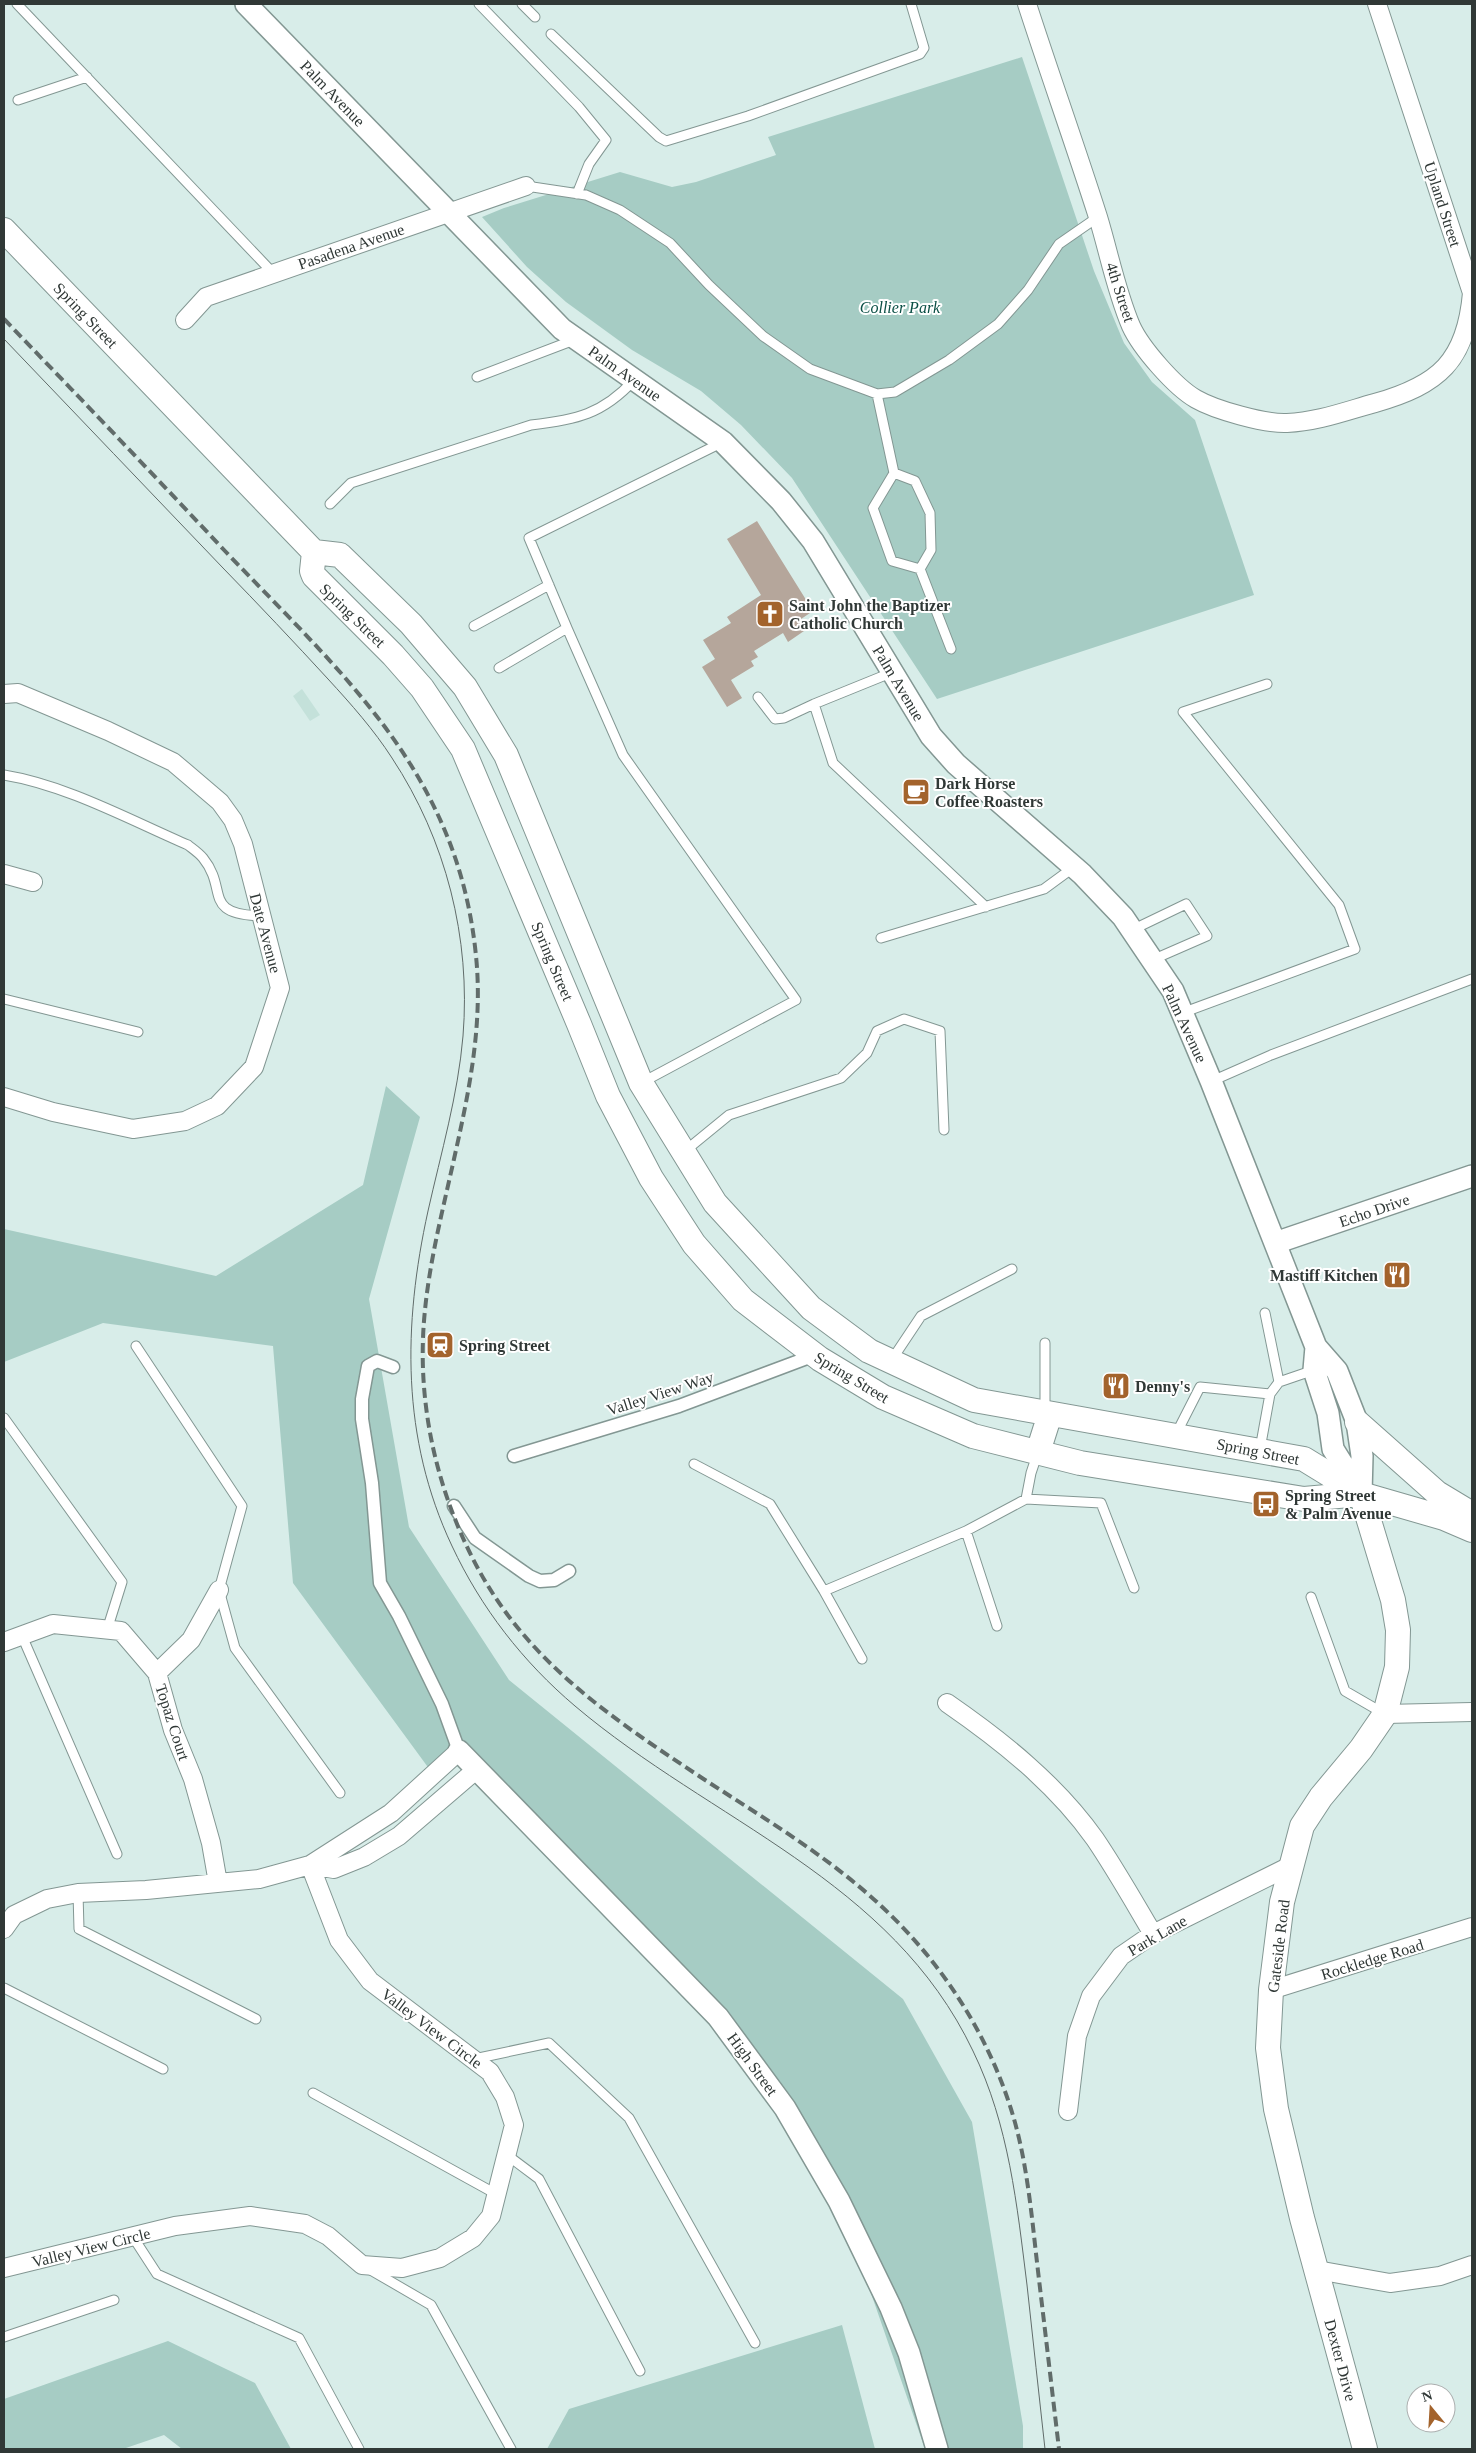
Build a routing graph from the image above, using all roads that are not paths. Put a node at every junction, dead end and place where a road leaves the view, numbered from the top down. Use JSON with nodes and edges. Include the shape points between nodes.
{"nodes":[{"id":1,"x":17,"y":4,"type":"edge"},
{"id":2,"x":246,"y":4,"type":"edge"},
{"id":3,"x":479,"y":4,"type":"edge"},
{"id":4,"x":522,"y":4,"type":"edge"},
{"id":5,"x":910,"y":4,"type":"edge"},
{"id":6,"x":1027,"y":4,"type":"edge"},
{"id":7,"x":1377,"y":4,"type":"edge"},
{"id":8,"x":535,"y":17,"type":"dead end"},
{"id":9,"x":551,"y":34,"type":"dead end"},
{"id":10,"x":87,"y":77,"type":"junction"},
{"id":11,"x":18,"y":100,"type":"dead end"},
{"id":12,"x":526,"y":186,"type":"joint"},
{"id":13,"x":577,"y":194,"type":"junction"},
{"id":14,"x":448,"y":212,"type":"junction"},
{"id":15,"x":1098,"y":217,"type":"junction"},
{"id":16,"x":4,"y":230,"type":"edge"},
{"id":17,"x":274,"y":273,"type":"junction"},
{"id":18,"x":185,"y":320,"type":"dead end"},
{"id":19,"x":577,"y":339,"type":"junction"},
{"id":20,"x":477,"y":377,"type":"dead end"},
{"id":21,"x":634,"y":380,"type":"junction"},
{"id":22,"x":1416,"y":389,"type":"joint"},
{"id":23,"x":877,"y":394,"type":"junction"},
{"id":24,"x":723,"y":442,"type":"junction"},
{"id":25,"x":894,"y":473,"type":"junction"},
{"id":26,"x":330,"y":504,"type":"dead end"},
{"id":27,"x":314,"y":552,"type":"junction"},
{"id":28,"x":920,"y":569,"type":"junction"},
{"id":29,"x":548,"y":585,"type":"junction"},
{"id":30,"x":474,"y":626,"type":"dead end"},
{"id":31,"x":566,"y":628,"type":"junction"},
{"id":32,"x":952,"y":649,"type":"dead end"},
{"id":33,"x":499,"y":668,"type":"dead end"},
{"id":34,"x":892,"y":672,"type":"junction"},
{"id":35,"x":1267,"y":684,"type":"dead end"},
{"id":36,"x":4,"y":694,"type":"edge"},
{"id":37,"x":758,"y":697,"type":"dead end"},
{"id":38,"x":814,"y":704,"type":"junction"},
{"id":39,"x":4,"y":775,"type":"edge"},
{"id":40,"x":1074,"y":867,"type":"junction"},
{"id":41,"x":4,"y":874,"type":"edge"},
{"id":42,"x":33,"y":882,"type":"dead end"},
{"id":43,"x":986,"y":907,"type":"junction"},
{"id":44,"x":261,"y":916,"type":"junction"},
{"id":45,"x":1132,"y":930,"type":"junction"},
{"id":46,"x":881,"y":938,"type":"dead end"},
{"id":47,"x":1152,"y":960,"type":"junction"},
{"id":48,"x":1472,"y":979,"type":"edge"},
{"id":49,"x":4,"y":999,"type":"edge"},
{"id":50,"x":1182,"y":1014,"type":"junction"},
{"id":51,"x":138,"y":1032,"type":"dead end"},
{"id":52,"x":1211,"y":1081,"type":"junction"},
{"id":53,"x":641,"y":1083,"type":"junction"},
{"id":54,"x":4,"y":1097,"type":"edge"},
{"id":55,"x":944,"y":1130,"type":"dead end"},
{"id":56,"x":682,"y":1152,"type":"junction"},
{"id":57,"x":1472,"y":1176,"type":"edge"},
{"id":58,"x":1275,"y":1243,"type":"junction"},
{"id":59,"x":1012,"y":1269,"type":"dead end"},
{"id":60,"x":1265,"y":1313,"type":"dead end"},
{"id":61,"x":1046,"y":1343,"type":"dead end"},
{"id":62,"x":136,"y":1346,"type":"dead end"},
{"id":63,"x":1316,"y":1347,"type":"junction"},
{"id":64,"x":815,"y":1355,"type":"junction"},
{"id":65,"x":891,"y":1361,"type":"junction"},
{"id":66,"x":393,"y":1367,"type":"dead end"},
{"id":67,"x":1314,"y":1370,"type":"junction"},
{"id":68,"x":1280,"y":1382,"type":"junction"},
{"id":69,"x":1270,"y":1394,"type":"junction"},
{"id":70,"x":1047,"y":1414,"type":"junction"},
{"id":71,"x":4,"y":1418,"type":"edge"},
{"id":72,"x":1357,"y":1422,"type":"junction"},
{"id":73,"x":1175,"y":1436,"type":"junction"},
{"id":74,"x":1259,"y":1451,"type":"junction"},
{"id":75,"x":1038,"y":1452,"type":"junction"},
{"id":76,"x":514,"y":1456,"type":"dead end"},
{"id":77,"x":694,"y":1464,"type":"dead end"},
{"id":78,"x":1361,"y":1494,"type":"junction"},
{"id":79,"x":1026,"y":1499,"type":"junction"},
{"id":80,"x":454,"y":1506,"type":"dead end"},
{"id":81,"x":1472,"y":1514,"type":"edge"},
{"id":82,"x":1472,"y":1530,"type":"edge"},
{"id":83,"x":966,"y":1531,"type":"junction"},
{"id":84,"x":569,"y":1571,"type":"dead end"},
{"id":85,"x":1134,"y":1588,"type":"dead end"},
{"id":86,"x":219,"y":1590,"type":"junction"},
{"id":87,"x":824,"y":1591,"type":"junction"},
{"id":88,"x":1311,"y":1597,"type":"dead end"},
{"id":89,"x":997,"y":1626,"type":"dead end"},
{"id":90,"x":107,"y":1630,"type":"junction"},
{"id":91,"x":22,"y":1636,"type":"junction"},
{"id":92,"x":4,"y":1642,"type":"edge"},
{"id":93,"x":862,"y":1659,"type":"dead end"},
{"id":94,"x":157,"y":1673,"type":"junction"},
{"id":95,"x":947,"y":1703,"type":"dead end"},
{"id":96,"x":1472,"y":1712,"type":"edge"},
{"id":97,"x":1385,"y":1714,"type":"junction"},
{"id":98,"x":459,"y":1751,"type":"junction"},
{"id":99,"x":477,"y":1769,"type":"junction"},
{"id":100,"x":340,"y":1794,"type":"dead end"},
{"id":101,"x":116,"y":1854,"type":"dead end"},
{"id":102,"x":310,"y":1865,"type":"junction"},
{"id":103,"x":1290,"y":1866,"type":"junction"},
{"id":104,"x":218,"y":1883,"type":"junction"},
{"id":105,"x":78,"y":1893,"type":"junction"},
{"id":106,"x":1472,"y":1927,"type":"edge"},
{"id":107,"x":4,"y":1929,"type":"edge"},
{"id":108,"x":1153,"y":1934,"type":"junction"},
{"id":109,"x":4,"y":1988,"type":"edge"},
{"id":110,"x":1271,"y":1990,"type":"junction"},
{"id":111,"x":256,"y":2018,"type":"dead end"},
{"id":112,"x":474,"y":2059,"type":"junction"},
{"id":113,"x":163,"y":2069,"type":"dead end"},
{"id":114,"x":313,"y":2093,"type":"dead end"},
{"id":115,"x":1068,"y":2111,"type":"dead end"},
{"id":116,"x":507,"y":2155,"type":"junction"},
{"id":117,"x":496,"y":2194,"type":"junction"},
{"id":118,"x":133,"y":2237,"type":"junction"},
{"id":119,"x":1472,"y":2265,"type":"edge"},
{"id":120,"x":362,"y":2266,"type":"junction"},
{"id":121,"x":4,"y":2268,"type":"edge"},
{"id":122,"x":1317,"y":2270,"type":"junction"},
{"id":123,"x":114,"y":2300,"type":"dead end"},
{"id":124,"x":4,"y":2337,"type":"edge"},
{"id":125,"x":755,"y":2343,"type":"dead end"},
{"id":126,"x":640,"y":2371,"type":"dead end"},
{"id":127,"x":359,"y":2449,"type":"edge"},
{"id":128,"x":511,"y":2449,"type":"edge"},
{"id":129,"x":937,"y":2449,"type":"edge"},
{"id":130,"x":1365,"y":2449,"type":"edge"}],
"edges":[{"from":1,"to":10,"type":"lane"},
{"from":2,"to":14,"type":"street","name":"Palm Avenue"},
{"from":3,"to":13,"type":"lane","via":[[606,140],[589,164]]},
{"from":4,"to":8,"type":"lane"},
{"from":5,"to":9,"type":"lane","via":[[924,48],[920,54],[748,116],[666,141],[659,138]]},
{"from":6,"to":15,"type":"street","name":"4th Street"},
{"from":7,"to":22,"type":"street","name":"Upland Street","via":[[1472,293],[1469,321],[1455,355],[1433,379]]},
{"from":10,"to":11,"type":"lane"},
{"from":10,"to":17,"type":"lane"},
{"from":12,"to":13,"type":"lane"},
{"from":12,"to":14,"type":"street","name":"Pasadena Avenue"},
{"from":13,"to":23,"type":"lane","via":[[620,210],[670,243],[763,336],[810,369]]},
{"from":14,"to":17,"type":"street","name":"Pasadena Avenue"},
{"from":14,"to":19,"type":"street","name":"Palm Avenue","via":[[562,329]]},
{"from":15,"to":22,"type":"street","name":"4th Street","via":[[1132,327],[1161,369],[1196,399],[1254,420],[1284,423],[1313,420],[1402,396]]},
{"from":15,"to":23,"type":"lane","via":[[1059,244],[1028,290],[998,324],[949,360],[894,392]]},
{"from":16,"to":27,"type":"main road","name":"Spring Street"},
{"from":17,"to":18,"type":"street","name":"Pasadena Avenue","via":[[206,296]]},
{"from":19,"to":20,"type":"lane"},
{"from":19,"to":21,"type":"street","name":"Palm Avenue"},
{"from":21,"to":24,"type":"street","name":"Palm Avenue"},
{"from":21,"to":26,"type":"lane","via":[[618,398],[584,416],[531,424],[351,483]]},
{"from":23,"to":25,"type":"lane"},
{"from":24,"to":29,"type":"lane","via":[[529,538]]},
{"from":24,"to":34,"type":"street","name":"Palm Avenue","via":[[782,501],[813,541]]},
{"from":25,"to":28,"type":"lane","via":[[915,482],[930,513],[932,550]]},
{"from":25,"to":28,"type":"lane","via":[[873,508],[892,561]]},
{"from":27,"to":53,"type":"main road","name":"Spring Street","via":[[340,555],[411,624],[465,686],[506,755]]},
{"from":27,"to":64,"type":"main road","name":"Spring Street","via":[[314,576],[422,688],[463,749],[608,1096],[651,1178],[694,1244],[743,1300]]},
{"from":28,"to":32,"type":"lane"},
{"from":29,"to":30,"type":"lane"},
{"from":29,"to":31,"type":"lane"},
{"from":31,"to":33,"type":"lane"},
{"from":31,"to":53,"type":"lane","via":[[623,755],[796,1000]]},
{"from":34,"to":38,"type":"lane"},
{"from":34,"to":40,"type":"street","name":"Palm Avenue","via":[[932,736],[956,764]]},
{"from":35,"to":50,"type":"lane","via":[[1183,712],[1339,905],[1355,949]]},
{"from":36,"to":44,"type":"street","name":"Date Avenue","via":[[18,693],[108,731],[173,762],[192,777],[220,802],[233,820],[243,844]]},
{"from":37,"to":38,"type":"lane","via":[[775,719]]},
{"from":38,"to":43,"type":"lane","via":[[834,763]]},
{"from":39,"to":44,"type":"lane","via":[[29,779],[73,795],[188,845],[203,857],[223,906],[242,915]]},
{"from":40,"to":43,"type":"lane","via":[[1044,889]]},
{"from":40,"to":45,"type":"street","name":"Palm Avenue"},
{"from":41,"to":42,"type":"street"},
{"from":43,"to":46,"type":"lane"},
{"from":44,"to":54,"type":"street","name":"Date Avenue","via":[[280,988],[254,1067],[218,1106],[184,1121],[133,1130]]},
{"from":45,"to":47,"type":"street","name":"Palm Avenue"},
{"from":45,"to":47,"type":"lane","via":[[1186,904],[1207,936]]},
{"from":47,"to":50,"type":"street","name":"Palm Avenue"},
{"from":48,"to":52,"type":"lane"},
{"from":49,"to":51,"type":"lane"},
{"from":50,"to":52,"type":"street","name":"Palm Avenue"},
{"from":52,"to":58,"type":"street","name":"Palm Avenue"},
{"from":53,"to":56,"type":"main road","name":"Spring Street"},
{"from":55,"to":56,"type":"lane","via":[[940,1031],[904,1019],[877,1031],[867,1053],[841,1078],[729,1115]]},
{"from":56,"to":65,"type":"main road","name":"Spring Street","via":[[715,1203],[810,1308],[869,1351]]},
{"from":57,"to":58,"type":"street","name":"Echo Drive"},
{"from":58,"to":63,"type":"street","name":"Palm Avenue"},
{"from":59,"to":65,"type":"lane","via":[[921,1316]]},
{"from":60,"to":68,"type":"lane"},
{"from":61,"to":70,"type":"lane"},
{"from":62,"to":86,"type":"lane","via":[[242,1506]]},
{"from":63,"to":67,"type":"street","name":"Palm Avenue"},
{"from":63,"to":72,"type":"street","name":"Palm Avenue","via":[[1337,1371]]},
{"from":64,"to":75,"type":"main road","name":"Spring Street","via":[[883,1397],[973,1436]]},
{"from":64,"to":76,"type":"street","name":"Valley View Way","via":[[679,1406]]},
{"from":65,"to":70,"type":"main road","name":"Spring Street","via":[[974,1400]]},
{"from":66,"to":98,"type":"street","via":[[377,1361],[368,1366],[362,1399],[380,1583],[442,1704]]},
{"from":67,"to":68,"type":"lane"},
{"from":67,"to":78,"type":"street","name":"Palm Avenue","via":[[1328,1413],[1333,1449]]},
{"from":68,"to":69,"type":"lane"},
{"from":69,"to":73,"type":"lane","via":[[1200,1387]]},
{"from":69,"to":74,"type":"lane"},
{"from":70,"to":73,"type":"main road","name":"Spring Street"},
{"from":70,"to":75,"type":"main road"},
{"from":71,"to":90,"type":"lane","via":[[122,1582]]},
{"from":72,"to":78,"type":"street","name":"Palm Avenue","via":[[1362,1456]]},
{"from":72,"to":81,"type":"main road","via":[[1437,1493]]},
{"from":73,"to":74,"type":"main road","name":"Spring Street"},
{"from":74,"to":78,"type":"main road","name":"Spring Street","via":[[1304,1459]]},
{"from":75,"to":78,"type":"main road","name":"Spring Street","via":[[1080,1463],[1304,1499]]},
{"from":75,"to":79,"type":"lane"},
{"from":77,"to":87,"type":"lane","via":[[770,1504]]},
{"from":78,"to":82,"type":"main road","name":"Spring Street"},
{"from":78,"to":97,"type":"main road","name":"Gateside Road","via":[[1393,1600],[1398,1630],[1397,1667]]},
{"from":79,"to":83,"type":"lane"},
{"from":79,"to":85,"type":"lane","via":[[1102,1503]]},
{"from":80,"to":84,"type":"street","via":[[474,1538],[529,1576],[540,1582],[554,1580]]},
{"from":83,"to":87,"type":"lane"},
{"from":83,"to":89,"type":"lane"},
{"from":86,"to":94,"type":"street","via":[[191,1640]]},
{"from":86,"to":100,"type":"lane","via":[[236,1648]]},
{"from":87,"to":93,"type":"lane"},
{"from":88,"to":97,"type":"lane","via":[[1345,1691]]},
{"from":90,"to":91,"type":"street","name":"Topaz Court","via":[[54,1624]]},
{"from":90,"to":94,"type":"street","name":"Topaz Court","via":[[121,1631]]},
{"from":91,"to":92,"type":"street","name":"Topaz Court"},
{"from":91,"to":101,"type":"lane"},
{"from":94,"to":104,"type":"street","name":"Topaz Court","via":[[173,1730],[193,1778]]},
{"from":95,"to":108,"type":"street","via":[[994,1736],[1056,1793],[1094,1839]]},
{"from":96,"to":97,"type":"street"},
{"from":97,"to":103,"type":"main road","name":"Gateside Road","via":[[1302,1826]]},
{"from":98,"to":99,"type":"street","name":"High Street"},
{"from":98,"to":102,"type":"street","via":[[391,1813]]},
{"from":99,"to":102,"type":"street","via":[[400,1836],[364,1857],[334,1869]]},
{"from":99,"to":129,"type":"street","name":"High Street","via":[[718,2017],[785,2108],[839,2201],[891,2308],[912,2362]]},
{"from":102,"to":104,"type":"street","via":[[259,1879]]},
{"from":102,"to":112,"type":"street","name":"Valley View Circle","via":[[340,1940],[370,1981]]},
{"from":103,"to":108,"type":"street","name":"Park Lane"},
{"from":103,"to":110,"type":"main road","name":"Gateside Road"},
{"from":104,"to":105,"type":"street"},
{"from":105,"to":107,"type":"street","via":[[47,1899],[14,1915]]},
{"from":105,"to":111,"type":"lane","via":[[78,1929]]},
{"from":106,"to":110,"type":"street","name":"Rockledge Road"},
{"from":108,"to":115,"type":"street","name":"Park Lane","via":[[1121,1956],[1091,1996],[1077,2036]]},
{"from":109,"to":113,"type":"lane"},
{"from":110,"to":122,"type":"main road","name":"Gateside Road","via":[[1268,2048],[1276,2109]]},
{"from":112,"to":116,"type":"street","name":"Valley View Circle","via":[[490,2072],[505,2097],[514,2125]]},
{"from":112,"to":125,"type":"lane","via":[[549,2044],[628,2118]]},
{"from":114,"to":117,"type":"lane"},
{"from":116,"to":117,"type":"street","name":"Valley View Circle"},
{"from":116,"to":126,"type":"lane","via":[[538,2179]]},
{"from":117,"to":120,"type":"street","name":"Valley View Circle","via":[[491,2216],[473,2238],[440,2258],[402,2268]]},
{"from":118,"to":120,"type":"street","name":"Valley View Circle","via":[[175,2226],[250,2216],[305,2224],[328,2236]]},
{"from":118,"to":121,"type":"street","name":"Valley View Circle"},
{"from":118,"to":127,"type":"lane","via":[[157,2274],[299,2338]]},
{"from":119,"to":122,"type":"street","via":[[1440,2276],[1390,2283]]},
{"from":120,"to":128,"type":"lane","via":[[431,2305]]},
{"from":122,"to":130,"type":"main road","name":"Dexter Drive"},
{"from":123,"to":124,"type":"lane"}]}
